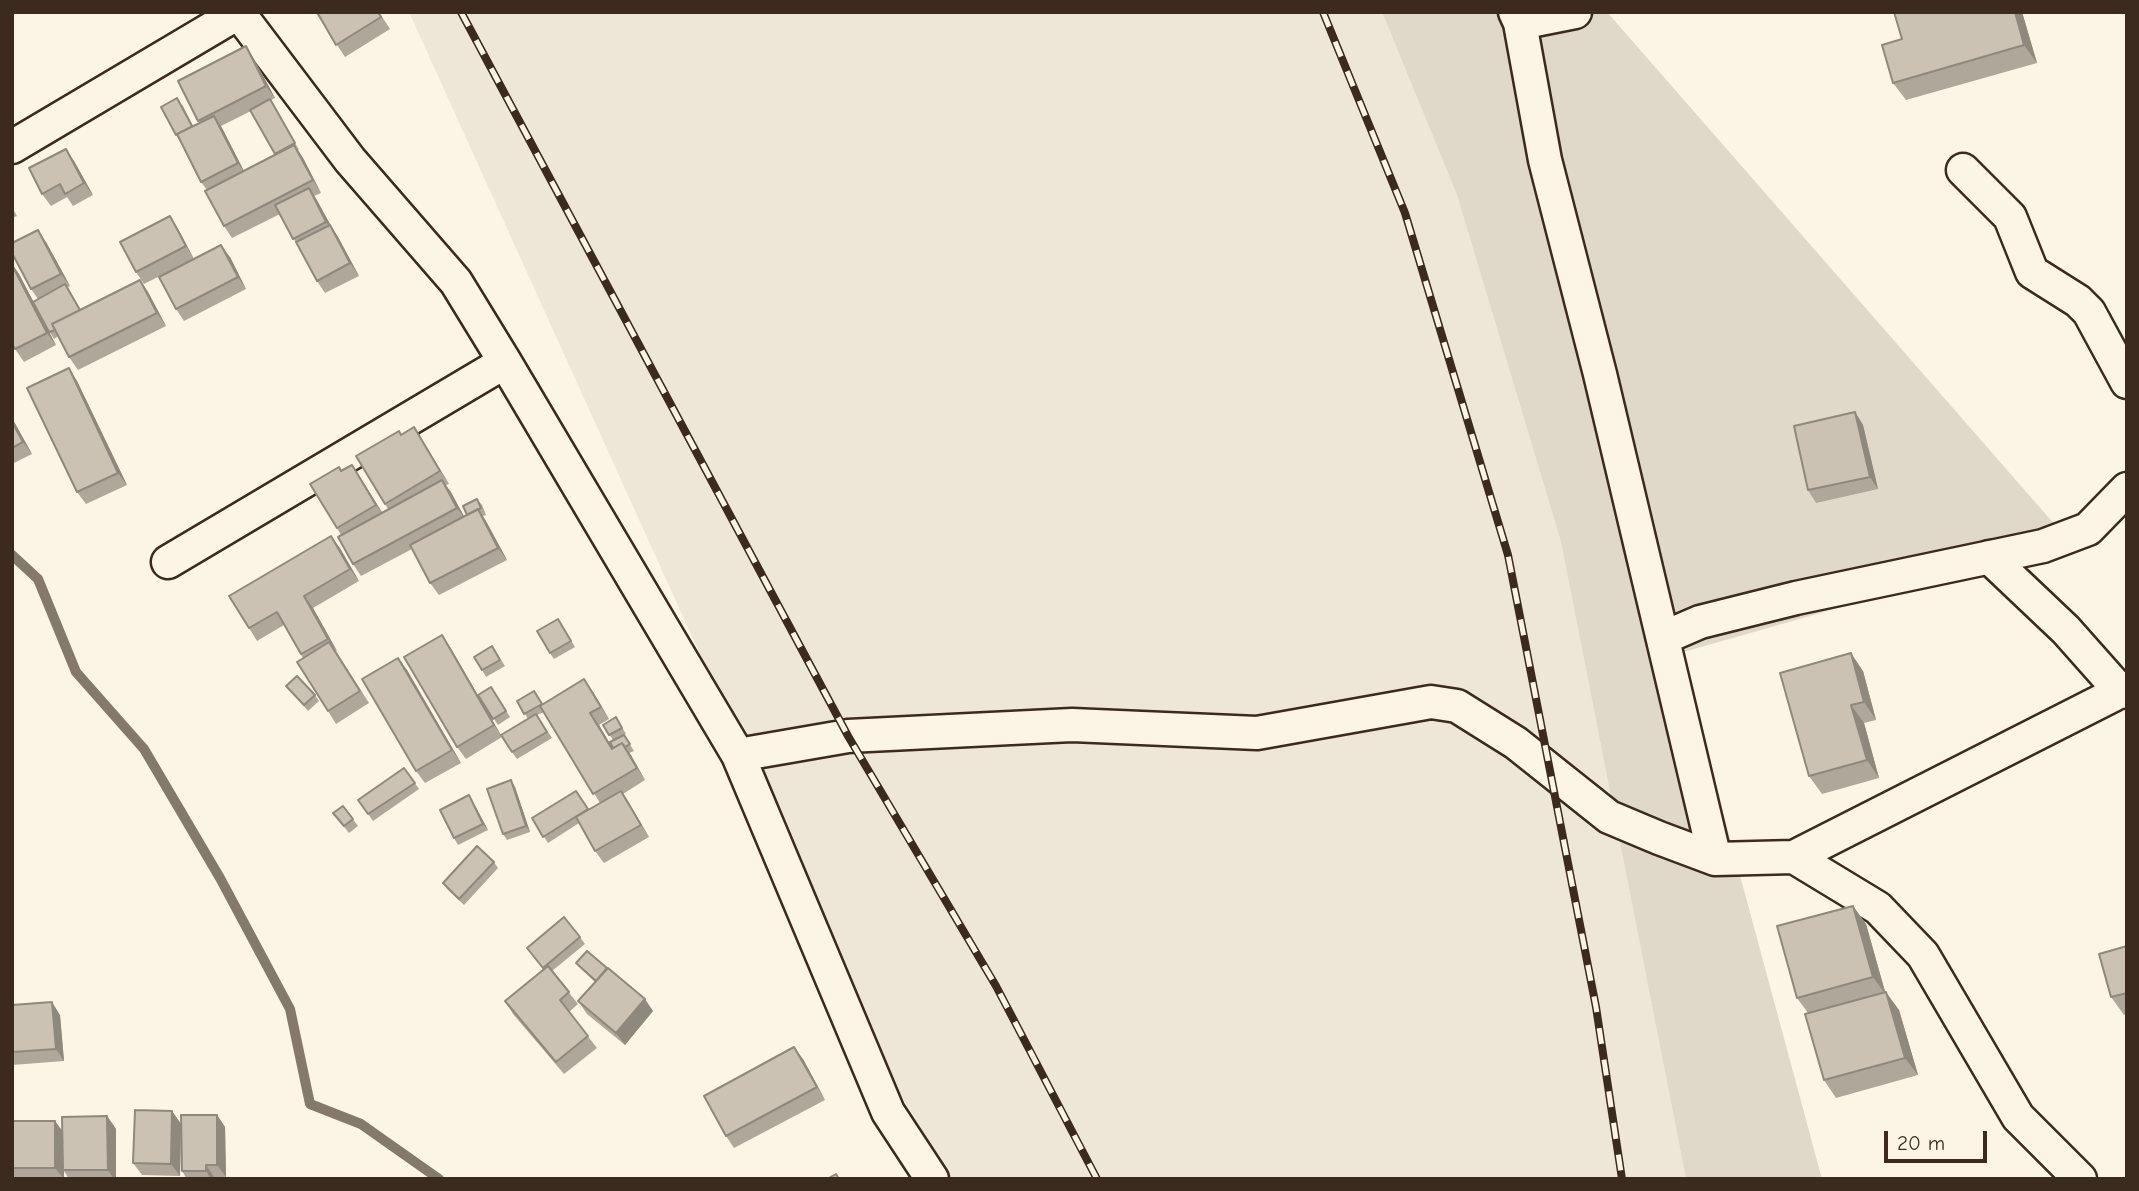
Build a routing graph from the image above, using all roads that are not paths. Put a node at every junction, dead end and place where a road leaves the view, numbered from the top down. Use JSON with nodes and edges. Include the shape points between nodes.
{"nodes":[{"id":1,"x":1575,"y":12,"type":"edge"},
{"id":2,"x":238,"y":13,"type":"edge"},
{"id":3,"x":1517,"y":18,"type":"edge"},
{"id":4,"x":12,"y":147,"type":"edge"},
{"id":5,"x":1963,"y":170,"type":"dead end"},
{"id":6,"x":505,"y":362,"type":"junction"},
{"id":7,"x":2127,"y":382,"type":"edge"},
{"id":8,"x":2127,"y":489,"type":"edge"},
{"id":9,"x":1989,"y":557,"type":"junction"},
{"id":10,"x":167,"y":562,"type":"dead end"},
{"id":11,"x":1663,"y":638,"type":"junction"},
{"id":12,"x":2124,"y":690,"type":"edge"},
{"id":13,"x":738,"y":755,"type":"junction"},
{"id":14,"x":1794,"y":857,"type":"junction"},
{"id":15,"x":1715,"y":859,"type":"junction"},
{"id":16,"x":932,"y":1179,"type":"edge"},
{"id":17,"x":2080,"y":1179,"type":"edge"}],
"edges":[{"from":1,"to":3,"type":"street"},
{"from":2,"to":4,"type":"street"},
{"from":2,"to":6,"type":"street","via":[[350,160],[456,282]]},
{"from":3,"to":11,"type":"street","via":[[1545,160]]},
{"from":5,"to":7,"type":"street","via":[[2010,217],[2032,272],[2089,312]]},
{"from":6,"to":10,"type":"street"},
{"from":6,"to":13,"type":"street"},
{"from":8,"to":9,"type":"street","via":[[2088,530]]},
{"from":9,"to":11,"type":"street","via":[[1796,598],[1700,622]]},
{"from":9,"to":12,"type":"street"},
{"from":11,"to":15,"type":"street"},
{"from":12,"to":14,"type":"street"},
{"from":13,"to":15,"type":"street","via":[[848,736],[1072,725],[1257,733],[1431,702],[1457,706],[1516,743],[1609,817]]},
{"from":13,"to":16,"type":"street","via":[[888,1112]]},
{"from":14,"to":15,"type":"street"},
{"from":14,"to":17,"type":"street","via":[[1878,908],[1923,955],[2018,1117]]}]}
